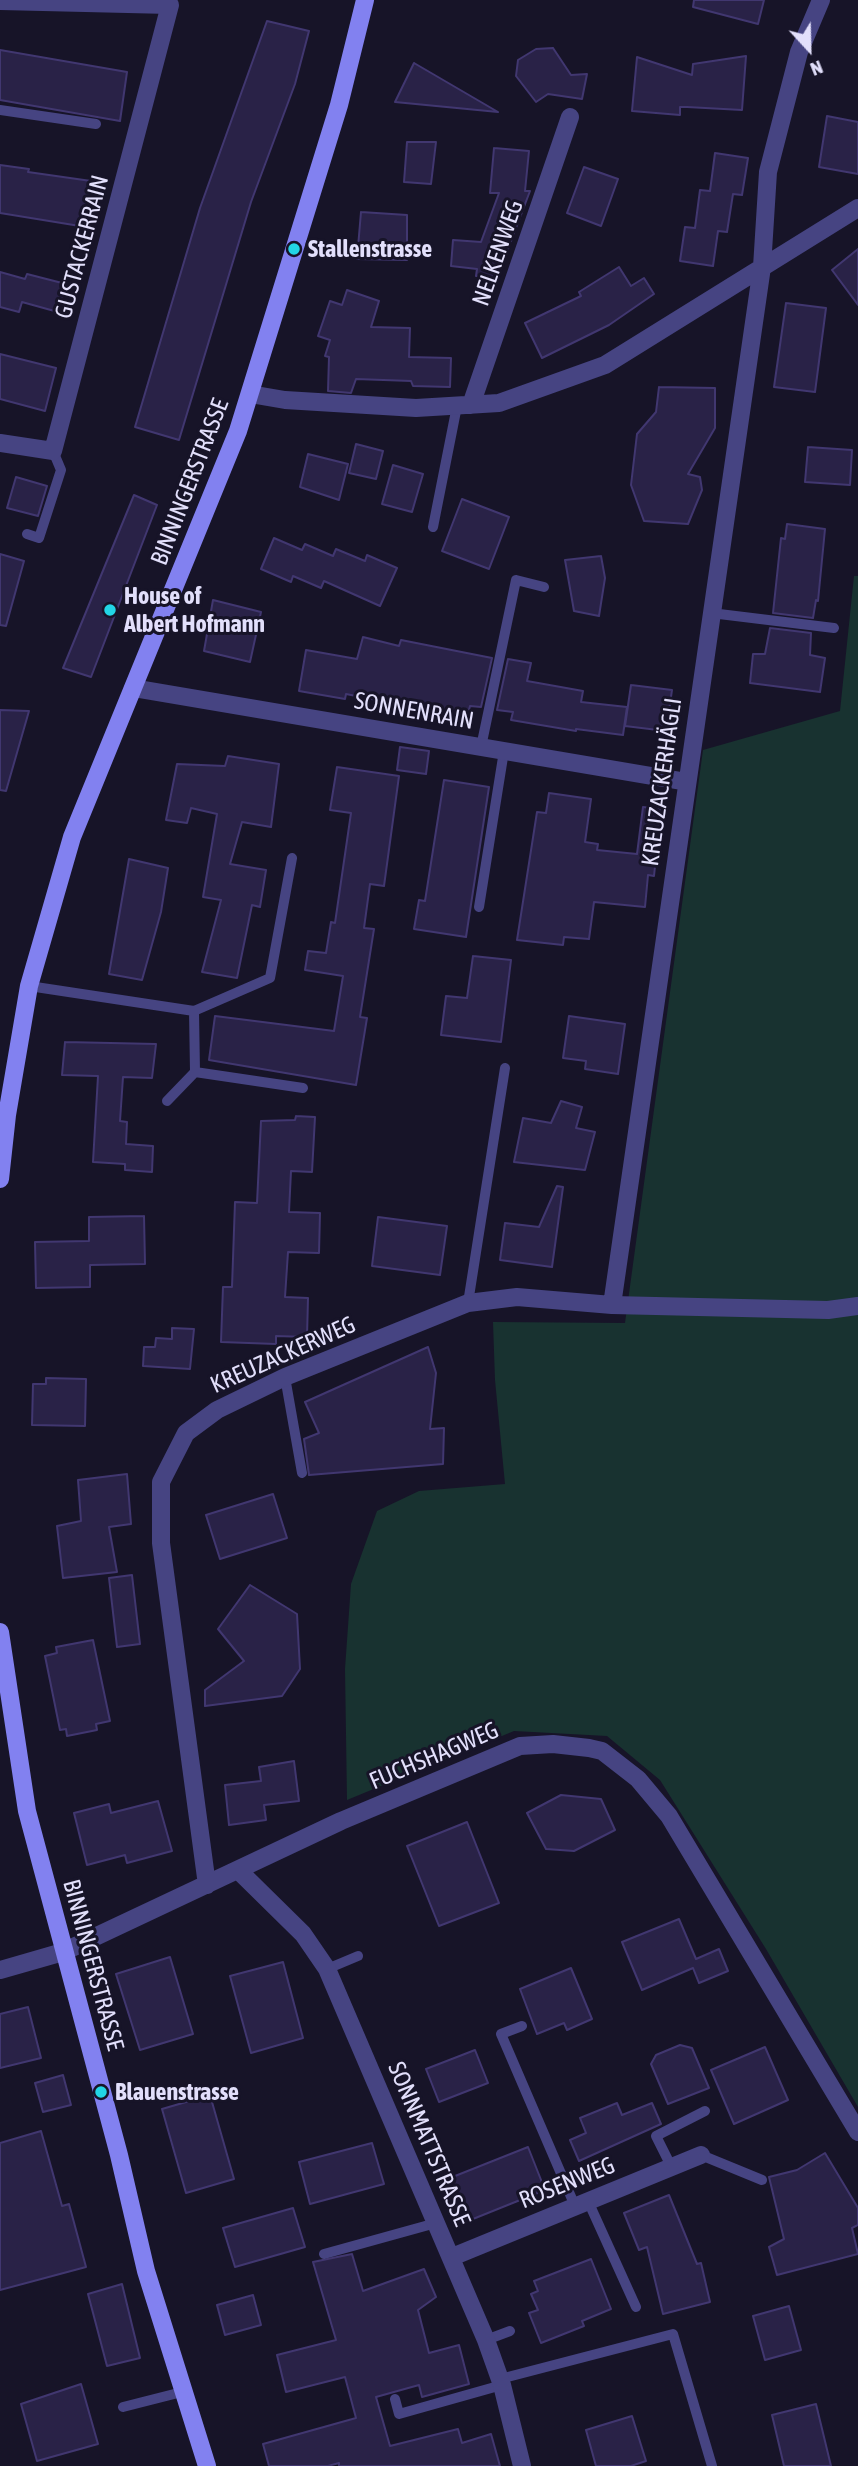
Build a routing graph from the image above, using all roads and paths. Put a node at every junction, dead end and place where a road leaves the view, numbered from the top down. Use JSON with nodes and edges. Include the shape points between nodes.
{"nodes":[{"id":1,"x":365,"y":0,"type":"edge"},
{"id":2,"x":821,"y":0,"type":"edge"},
{"id":3,"x":0,"y":1,"type":"edge"},
{"id":4,"x":0,"y":110,"type":"edge"},
{"id":5,"x":570,"y":117,"type":"dead end"},
{"id":6,"x":96,"y":124,"type":"dead end"},
{"id":7,"x":858,"y":208,"type":"edge"},
{"id":8,"x":762,"y":267,"type":"junction"},
{"id":9,"x":250,"y":394,"type":"junction"},
{"id":10,"x":464,"y":405,"type":"junction"},
{"id":11,"x":0,"y":443,"type":"edge"},
{"id":12,"x":53,"y":451,"type":"junction"},
{"id":13,"x":433,"y":527,"type":"dead end"},
{"id":14,"x":27,"y":534,"type":"dead end"},
{"id":15,"x":544,"y":587,"type":"dead end"},
{"id":16,"x":711,"y":613,"type":"junction"},
{"id":17,"x":834,"y":628,"type":"dead end"},
{"id":18,"x":133,"y":688,"type":"junction"},
{"id":19,"x":481,"y":747,"type":"junction"},
{"id":20,"x":504,"y":751,"type":"junction"},
{"id":21,"x":687,"y":782,"type":"junction"},
{"id":22,"x":292,"y":858,"type":"dead end"},
{"id":23,"x":479,"y":907,"type":"dead end"},
{"id":24,"x":29,"y":986,"type":"junction"},
{"id":25,"x":194,"y":1011,"type":"junction"},
{"id":26,"x":505,"y":1068,"type":"dead end"},
{"id":27,"x":195,"y":1072,"type":"junction"},
{"id":28,"x":303,"y":1088,"type":"dead end"},
{"id":29,"x":167,"y":1101,"type":"dead end"},
{"id":30,"x":0,"y":1179,"type":"edge"},
{"id":31,"x":468,"y":1303,"type":"junction"},
{"id":32,"x":612,"y":1305,"type":"junction"},
{"id":33,"x":858,"y":1306,"type":"edge"},
{"id":34,"x":285,"y":1377,"type":"junction"},
{"id":35,"x":302,"y":1472,"type":"dead end"},
{"id":36,"x":0,"y":1632,"type":"edge"},
{"id":37,"x":4,"y":1695,"type":"edge"},
{"id":38,"x":239,"y":1871,"type":"junction"},
{"id":39,"x":207,"y":1885,"type":"junction"},
{"id":40,"x":63,"y":1952,"type":"junction"},
{"id":41,"x":358,"y":1956,"type":"dead end"},
{"id":42,"x":327,"y":1969,"type":"junction"},
{"id":43,"x":0,"y":1970,"type":"edge"},
{"id":44,"x":522,"y":2026,"type":"dead end"},
{"id":45,"x":705,"y":2111,"type":"dead end"},
{"id":46,"x":858,"y":2132,"type":"edge"},
{"id":47,"x":701,"y":2155,"type":"joint"},
{"id":48,"x":671,"y":2166,"type":"junction"},
{"id":49,"x":762,"y":2180,"type":"dead end"},
{"id":50,"x":582,"y":2204,"type":"junction"},
{"id":51,"x":436,"y":2223,"type":"junction"},
{"id":52,"x":324,"y":2253,"type":"dead end"},
{"id":53,"x":452,"y":2258,"type":"junction"},
{"id":54,"x":636,"y":2307,"type":"dead end"},
{"id":55,"x":510,"y":2330,"type":"dead end"},
{"id":56,"x":486,"y":2340,"type":"junction"},
{"id":57,"x":501,"y":2382,"type":"junction"},
{"id":58,"x":182,"y":2392,"type":"junction"},
{"id":59,"x":395,"y":2399,"type":"dead end"},
{"id":60,"x":123,"y":2407,"type":"dead end"},
{"id":61,"x":207,"y":2466,"type":"edge"},
{"id":62,"x":522,"y":2466,"type":"edge"},
{"id":63,"x":712,"y":2466,"type":"edge"}],
"edges":[{"from":1,"to":9,"type":"main road","name":"BINNINGERSTRASSE","via":[[339,104]]},
{"from":2,"to":8,"type":"street","name":"KREUZACKERHÄGLI","via":[[799,52],[768,172]]},
{"from":3,"to":12,"type":"street","name":"GUSTACKERRAIN","via":[[170,5]]},
{"from":4,"to":6,"type":"lane"},
{"from":5,"to":10,"type":"street","name":"NELKENWEG"},
{"from":7,"to":8,"type":"street"},
{"from":8,"to":10,"type":"street","via":[[605,365],[499,403]]},
{"from":8,"to":16,"type":"street","name":"KREUZACKERHÄGLI"},
{"from":9,"to":10,"type":"street","via":[[416,408]]},
{"from":9,"to":18,"type":"main road","name":"BINNINGERSTRASSE"},
{"from":10,"to":13,"type":"lane"},
{"from":11,"to":12,"type":"street"},
{"from":12,"to":14,"type":"lane","via":[[61,470],[39,538]]},
{"from":15,"to":19,"type":"lane","via":[[516,580]]},
{"from":16,"to":17,"type":"lane"},
{"from":16,"to":21,"type":"street","name":"KREUZACKERHÄGLI"},
{"from":18,"to":19,"type":"street","name":"SONNENRAIN"},
{"from":18,"to":24,"type":"main road","name":"BINNINGERSTRASSE","via":[[72,837]]},
{"from":19,"to":20,"type":"street","name":"SONNENRAIN"},
{"from":20,"to":21,"type":"street","name":"SONNENRAIN"},
{"from":20,"to":23,"type":"lane"},
{"from":21,"to":32,"type":"street","name":"KREUZACKERHÄGLI"},
{"from":22,"to":25,"type":"lane","via":[[270,978]]},
{"from":24,"to":25,"type":"lane"},
{"from":24,"to":30,"type":"main road","name":"BINNINGERSTRASSE","via":[[6,1115]]},
{"from":25,"to":27,"type":"lane"},
{"from":26,"to":31,"type":"lane"},
{"from":27,"to":28,"type":"lane"},
{"from":27,"to":29,"type":"lane"},
{"from":31,"to":32,"type":"street","name":"KREUZACKERWEG","via":[[517,1297]]},
{"from":31,"to":34,"type":"street","name":"KREUZACKERWEG"},
{"from":32,"to":33,"type":"street","name":"KREUZACKERWEG","via":[[828,1310]]},
{"from":34,"to":35,"type":"lane"},
{"from":34,"to":39,"type":"street","name":"KREUZACKERWEG","via":[[216,1410],[186,1433],[161,1482],[161,1543]]},
{"from":36,"to":37,"type":"main road","name":"BINNINGERSTRASSE"},
{"from":37,"to":40,"type":"main road","name":"BINNINGERSTRASSE","via":[[27,1811]]},
{"from":38,"to":39,"type":"street","name":"FUCHSHAGWEG"},
{"from":38,"to":42,"type":"street","name":"SONNMATTSTRASSE","via":[[303,1934]]},
{"from":38,"to":46,"type":"street","name":"FUCHSHAGWEG","via":[[341,1821],[520,1746],[553,1744],[601,1751],[638,1779],[669,1816]]},
{"from":39,"to":40,"type":"street","name":"FUCHSHAGWEG"},
{"from":40,"to":43,"type":"street"},
{"from":40,"to":58,"type":"main road","name":"BINNINGERSTRASSE"},
{"from":41,"to":42,"type":"lane"},
{"from":42,"to":51,"type":"street","name":"SONNMATTSTRASSE"},
{"from":44,"to":50,"type":"lane","via":[[501,2034]]},
{"from":45,"to":48,"type":"lane","via":[[656,2136]]},
{"from":47,"to":48,"type":"street","name":"ROSENWEG"},
{"from":47,"to":49,"type":"lane"},
{"from":48,"to":50,"type":"street","name":"ROSENWEG"},
{"from":50,"to":53,"type":"street","name":"ROSENWEG"},
{"from":50,"to":54,"type":"lane"},
{"from":51,"to":52,"type":"lane"},
{"from":51,"to":53,"type":"street","name":"SONNMATTSTRASSE"},
{"from":53,"to":56,"type":"street","name":"SONNMATTSTRASSE"},
{"from":55,"to":56,"type":"lane"},
{"from":56,"to":57,"type":"street","name":"SONNMATTSTRASSE"},
{"from":57,"to":59,"type":"lane","via":[[399,2414]]},
{"from":57,"to":62,"type":"street","name":"SONNMATTSTRASSE"},
{"from":57,"to":63,"type":"lane","via":[[673,2334]]},
{"from":58,"to":60,"type":"lane"},
{"from":58,"to":61,"type":"main road","name":"BINNINGERSTRASSE"}]}
